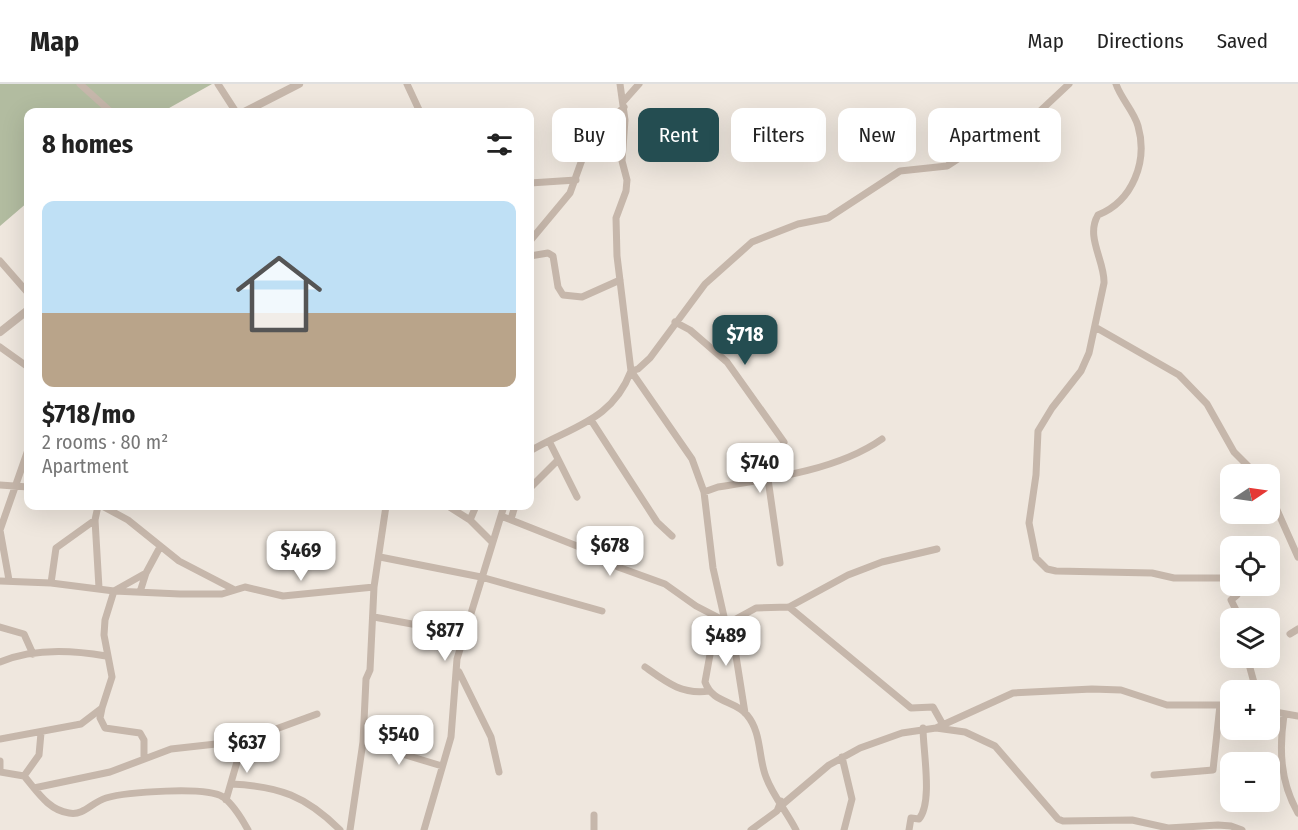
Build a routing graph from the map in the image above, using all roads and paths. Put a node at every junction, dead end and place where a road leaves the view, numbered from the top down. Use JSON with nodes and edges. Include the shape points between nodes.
{"nodes":[{"id":1,"x":80,"y":84,"type":"edge"},
{"id":2,"x":218,"y":84,"type":"edge"},
{"id":3,"x":299,"y":84,"type":"edge"},
{"id":4,"x":407,"y":84,"type":"edge"},
{"id":5,"x":620,"y":84,"type":"edge"},
{"id":6,"x":639,"y":84,"type":"edge"},
{"id":7,"x":1069,"y":84,"type":"edge"},
{"id":8,"x":1116,"y":84,"type":"edge"},
{"id":9,"x":417,"y":104,"type":"junction"},
{"id":10,"x":624,"y":104,"type":"junction"},
{"id":11,"x":107,"y":108,"type":"edge"},
{"id":12,"x":233,"y":108,"type":"edge"},
{"id":13,"x":252,"y":108,"type":"edge"},
{"id":14,"x":415,"y":108,"type":"edge"},
{"id":15,"x":418,"y":108,"type":"edge"},
{"id":16,"x":576,"y":180,"type":"junction"},
{"id":17,"x":534,"y":183,"type":"edge"},
{"id":18,"x":534,"y":236,"type":"edge"},
{"id":19,"x":534,"y":255,"type":"edge"},
{"id":20,"x":0,"y":261,"type":"edge"},
{"id":21,"x":620,"y":280,"type":"junction"},
{"id":22,"x":24,"y":288,"type":"edge"},
{"id":23,"x":24,"y":313,"type":"edge"},
{"id":24,"x":675,"y":322,"type":"junction"},
{"id":25,"x":1095,"y":327,"type":"junction"},
{"id":26,"x":0,"y":332,"type":"edge"},
{"id":27,"x":0,"y":347,"type":"edge"},
{"id":28,"x":24,"y":364,"type":"edge"},
{"id":29,"x":631,"y":371,"type":"junction"},
{"id":30,"x":591,"y":420,"type":"junction"},
{"id":31,"x":882,"y":439,"type":"dead end"},
{"id":32,"x":549,"y":441,"type":"junction"},
{"id":33,"x":784,"y":442,"type":"dead end"},
{"id":34,"x":534,"y":449,"type":"edge"},
{"id":35,"x":558,"y":460,"type":"junction"},
{"id":36,"x":24,"y":462,"type":"edge"},
{"id":37,"x":1246,"y":464,"type":"edge"},
{"id":38,"x":768,"y":479,"type":"junction"},
{"id":39,"x":534,"y":484,"type":"edge"},
{"id":40,"x":0,"y":485,"type":"edge"},
{"id":41,"x":16,"y":486,"type":"junction"},
{"id":42,"x":24,"y":487,"type":"edge"},
{"id":43,"x":704,"y":492,"type":"junction"},
{"id":44,"x":578,"y":497,"type":"dead end"},
{"id":45,"x":99,"y":510,"type":"edge"},
{"id":46,"x":108,"y":510,"type":"edge"},
{"id":47,"x":386,"y":510,"type":"edge"},
{"id":48,"x":454,"y":510,"type":"edge"},
{"id":49,"x":474,"y":510,"type":"edge"},
{"id":50,"x":503,"y":510,"type":"edge"},
{"id":51,"x":514,"y":510,"type":"edge"},
{"id":52,"x":501,"y":516,"type":"junction"},
{"id":53,"x":1280,"y":517,"type":"edge"},
{"id":54,"x":511,"y":519,"type":"junction"},
{"id":55,"x":95,"y":520,"type":"junction"},
{"id":56,"x":470,"y":520,"type":"junction"},
{"id":57,"x":672,"y":536,"type":"dead end"},
{"id":58,"x":492,"y":541,"type":"junction"},
{"id":59,"x":160,"y":547,"type":"junction"},
{"id":60,"x":937,"y":549,"type":"dead end"},
{"id":61,"x":380,"y":557,"type":"junction"},
{"id":62,"x":1298,"y":557,"type":"edge"},
{"id":63,"x":780,"y":563,"type":"dead end"},
{"id":64,"x":146,"y":573,"type":"junction"},
{"id":65,"x":482,"y":577,"type":"junction"},
{"id":66,"x":1220,"y":578,"type":"edge"},
{"id":67,"x":9,"y":580,"type":"junction"},
{"id":68,"x":0,"y":581,"type":"edge"},
{"id":69,"x":51,"y":583,"type":"junction"},
{"id":70,"x":374,"y":586,"type":"junction"},
{"id":71,"x":99,"y":588,"type":"junction"},
{"id":72,"x":233,"y":589,"type":"junction"},
{"id":73,"x":114,"y":591,"type":"junction"},
{"id":74,"x":140,"y":592,"type":"junction"},
{"id":75,"x":1236,"y":596,"type":"edge"},
{"id":76,"x":789,"y":607,"type":"junction"},
{"id":77,"x":1235,"y":608,"type":"edge"},
{"id":78,"x":602,"y":611,"type":"dead end"},
{"id":79,"x":374,"y":617,"type":"junction"},
{"id":80,"x":725,"y":623,"type":"junction"},
{"id":81,"x":0,"y":627,"type":"edge"},
{"id":82,"x":1298,"y":629,"type":"edge"},
{"id":83,"x":466,"y":634,"type":"junction"},
{"id":84,"x":1290,"y":634,"type":"dead end"},
{"id":85,"x":0,"y":652,"type":"edge"},
{"id":86,"x":33,"y":654,"type":"junction"},
{"id":87,"x":106,"y":656,"type":"junction"},
{"id":88,"x":4,"y":660,"type":"edge"},
{"id":89,"x":645,"y":667,"type":"dead end"},
{"id":90,"x":458,"y":668,"type":"junction"},
{"id":91,"x":709,"y":691,"type":"junction"},
{"id":92,"x":1220,"y":705,"type":"joint"},
{"id":93,"x":102,"y":708,"type":"junction"},
{"id":94,"x":745,"y":713,"type":"junction"},
{"id":95,"x":1280,"y":713,"type":"edge"},
{"id":96,"x":317,"y":714,"type":"dead end"},
{"id":97,"x":1284,"y":714,"type":"junction"},
{"id":98,"x":1298,"y":716,"type":"edge"},
{"id":99,"x":939,"y":725,"type":"junction"},
{"id":100,"x":923,"y":728,"type":"junction"},
{"id":101,"x":40,"y":733,"type":"junction"},
{"id":102,"x":0,"y":739,"type":"edge"},
{"id":103,"x":243,"y":741,"type":"junction"},
{"id":104,"x":363,"y":742,"type":"junction"},
{"id":105,"x":842,"y":757,"type":"junction"},
{"id":106,"x":144,"y":758,"type":"junction"},
{"id":107,"x":0,"y":761,"type":"edge"},
{"id":108,"x":441,"y":766,"type":"junction"},
{"id":109,"x":0,"y":772,"type":"edge"},
{"id":110,"x":499,"y":772,"type":"dead end"},
{"id":111,"x":1154,"y":775,"type":"dead end"},
{"id":112,"x":24,"y":776,"type":"junction"},
{"id":113,"x":231,"y":784,"type":"junction"},
{"id":114,"x":34,"y":788,"type":"junction"},
{"id":115,"x":226,"y":800,"type":"junction"},
{"id":116,"x":783,"y":804,"type":"junction"},
{"id":117,"x":1298,"y":813,"type":"edge"},
{"id":118,"x":594,"y":815,"type":"dead end"},
{"id":119,"x":1210,"y":825,"type":"junction"},
{"id":120,"x":248,"y":830,"type":"edge"},
{"id":121,"x":340,"y":830,"type":"edge"},
{"id":122,"x":350,"y":830,"type":"edge"},
{"id":123,"x":424,"y":830,"type":"edge"},
{"id":124,"x":594,"y":830,"type":"edge"},
{"id":125,"x":751,"y":830,"type":"edge"},
{"id":126,"x":796,"y":830,"type":"edge"},
{"id":127,"x":844,"y":830,"type":"edge"},
{"id":128,"x":909,"y":830,"type":"edge"},
{"id":129,"x":1223,"y":830,"type":"edge"},
{"id":130,"x":1242,"y":830,"type":"edge"}],
"edges":[{"from":1,"to":11,"type":"street"},
{"from":2,"to":12,"type":"street"},
{"from":3,"to":13,"type":"street"},
{"from":4,"to":9,"type":"street"},
{"from":5,"to":10,"type":"street"},
{"from":6,"to":10,"type":"street"},
{"from":7,"to":24,"type":"street","via":[[1023,127],[947,166],[900,171],[828,218],[798,224],[752,242],[705,284]]},
{"from":8,"to":25,"type":"street","via":[[1138,127],[1142,162],[1122,200],[1094,221],[1095,247],[1104,274]]},
{"from":9,"to":14,"type":"street"},
{"from":9,"to":15,"type":"street"},
{"from":10,"to":16,"type":"street","via":[[588,143]]},
{"from":10,"to":21,"type":"street","via":[[622,161],[626,191],[616,218]]},
{"from":16,"to":17,"type":"street"},
{"from":16,"to":18,"type":"street"},
{"from":19,"to":21,"type":"street","via":[[553,256],[563,295],[582,297]]},
{"from":20,"to":22,"type":"street"},
{"from":21,"to":29,"type":"street"},
{"from":23,"to":26,"type":"street"},
{"from":24,"to":29,"type":"street","via":[[650,358]]},
{"from":24,"to":33,"type":"street","via":[[727,362]]},
{"from":25,"to":37,"type":"street","via":[[1179,375],[1207,404],[1234,452]]},
{"from":25,"to":66,"type":"street","via":[[1081,371],[1038,431],[1029,523],[1036,558],[1047,569],[1056,571]]},
{"from":27,"to":28,"type":"street"},
{"from":29,"to":30,"type":"street","via":[[618,399]]},
{"from":29,"to":43,"type":"street","via":[[692,459]]},
{"from":30,"to":32,"type":"street"},
{"from":30,"to":57,"type":"street","via":[[657,522]]},
{"from":31,"to":38,"type":"street","via":[[808,470]]},
{"from":32,"to":34,"type":"street"},
{"from":32,"to":35,"type":"street"},
{"from":35,"to":39,"type":"street"},
{"from":35,"to":44,"type":"street"},
{"from":36,"to":41,"type":"street"},
{"from":38,"to":43,"type":"street"},
{"from":38,"to":63,"type":"street"},
{"from":40,"to":41,"type":"street"},
{"from":41,"to":42,"type":"street"},
{"from":41,"to":67,"type":"street","via":[[0,530]]},
{"from":43,"to":80,"type":"street","via":[[713,568]]},
{"from":45,"to":55,"type":"street"},
{"from":46,"to":59,"type":"street","via":[[128,520]]},
{"from":47,"to":61,"type":"street"},
{"from":48,"to":56,"type":"street"},
{"from":49,"to":56,"type":"street"},
{"from":50,"to":52,"type":"street"},
{"from":51,"to":54,"type":"street"},
{"from":52,"to":54,"type":"street"},
{"from":52,"to":58,"type":"street"},
{"from":53,"to":62,"type":"street"},
{"from":54,"to":80,"type":"street","via":[[665,584]]},
{"from":55,"to":69,"type":"street","via":[[56,548]]},
{"from":55,"to":71,"type":"street"},
{"from":56,"to":58,"type":"street"},
{"from":58,"to":65,"type":"street"},
{"from":59,"to":64,"type":"street"},
{"from":59,"to":72,"type":"street","via":[[178,561]]},
{"from":60,"to":76,"type":"street","via":[[848,575]]},
{"from":61,"to":65,"type":"street"},
{"from":61,"to":70,"type":"street"},
{"from":64,"to":73,"type":"street"},
{"from":64,"to":74,"type":"street"},
{"from":65,"to":78,"type":"street"},
{"from":65,"to":83,"type":"street"},
{"from":67,"to":68,"type":"street"},
{"from":67,"to":69,"type":"street"},
{"from":69,"to":71,"type":"street"},
{"from":70,"to":72,"type":"street","via":[[284,596],[246,587]]},
{"from":70,"to":79,"type":"street"},
{"from":71,"to":73,"type":"street"},
{"from":72,"to":74,"type":"street","via":[[218,594]]},
{"from":73,"to":74,"type":"street"},
{"from":73,"to":87,"type":"street","via":[[105,620]]},
{"from":75,"to":77,"type":"street","via":[[1231,600]]},
{"from":76,"to":80,"type":"street","via":[[756,608]]},
{"from":76,"to":99,"type":"street","via":[[911,708],[933,707]]},
{"from":79,"to":83,"type":"street"},
{"from":79,"to":104,"type":"street"},
{"from":80,"to":91,"type":"street","via":[[706,664]]},
{"from":80,"to":94,"type":"street","via":[[736,656]]},
{"from":81,"to":86,"type":"street","via":[[24,634]]},
{"from":82,"to":84,"type":"street"},
{"from":83,"to":90,"type":"street"},
{"from":85,"to":88,"type":"street"},
{"from":86,"to":87,"type":"street","via":[[79,651]]},
{"from":86,"to":88,"type":"street"},
{"from":87,"to":93,"type":"street","via":[[112,677]]},
{"from":89,"to":91,"type":"street","via":[[673,687],[694,694]]},
{"from":90,"to":108,"type":"street","via":[[451,737]]},
{"from":90,"to":110,"type":"street","via":[[481,714]]},
{"from":91,"to":94,"type":"street"},
{"from":92,"to":99,"type":"street","via":[[1167,705],[1121,690],[1031,691],[1005,696]]},
{"from":92,"to":111,"type":"street","via":[[1213,770]]},
{"from":93,"to":101,"type":"street","via":[[81,724]]},
{"from":93,"to":106,"type":"street","via":[[100,718],[105,728],[140,733]]},
{"from":94,"to":116,"type":"street","via":[[759,740],[765,776]]},
{"from":95,"to":97,"type":"street"},
{"from":96,"to":103,"type":"street"},
{"from":97,"to":98,"type":"street"},
{"from":97,"to":117,"type":"street","via":[[1282,774]]},
{"from":99,"to":100,"type":"street"},
{"from":99,"to":119,"type":"street","via":[[995,746],[1063,821],[1132,820],[1176,828]]},
{"from":100,"to":105,"type":"street","via":[[883,738]]},
{"from":100,"to":128,"type":"street","via":[[927,767],[924,810],[919,819],[910,820]]},
{"from":101,"to":102,"type":"street"},
{"from":101,"to":112,"type":"street","via":[[39,755]]},
{"from":103,"to":106,"type":"street","via":[[182,746]]},
{"from":103,"to":113,"type":"street"},
{"from":104,"to":108,"type":"street"},
{"from":104,"to":122,"type":"street"},
{"from":105,"to":116,"type":"street"},
{"from":105,"to":127,"type":"street","via":[[852,799]]},
{"from":106,"to":114,"type":"street","via":[[110,772]]},
{"from":107,"to":109,"type":"street"},
{"from":108,"to":123,"type":"street"},
{"from":109,"to":112,"type":"street"},
{"from":112,"to":114,"type":"street"},
{"from":113,"to":115,"type":"street"},
{"from":113,"to":121,"type":"street","via":[[280,789],[318,810]]},
{"from":114,"to":115,"type":"street","via":[[52,807],[75,814],[104,799],[133,794],[201,791]]},
{"from":115,"to":120,"type":"street"},
{"from":116,"to":125,"type":"street"},
{"from":116,"to":126,"type":"street"},
{"from":118,"to":124,"type":"street"},
{"from":119,"to":129,"type":"street"},
{"from":119,"to":130,"type":"street"}]}
